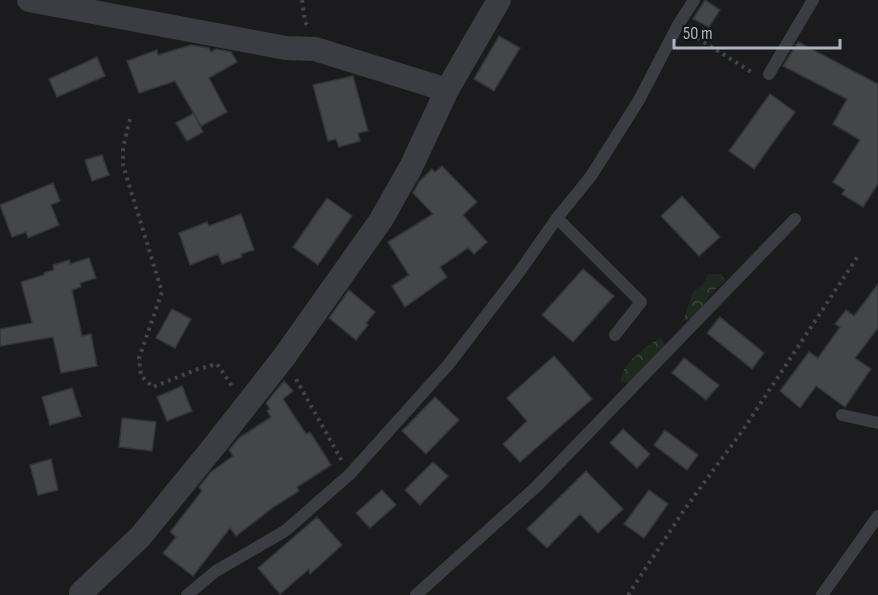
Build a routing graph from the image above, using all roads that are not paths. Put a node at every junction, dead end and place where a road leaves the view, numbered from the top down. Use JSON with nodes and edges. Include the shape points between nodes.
{"nodes":[{"id":1,"x":29,"y":0,"type":"edge"},
{"id":2,"x":499,"y":0,"type":"edge"},
{"id":3,"x":694,"y":0,"type":"edge"},
{"id":4,"x":813,"y":0,"type":"edge"},
{"id":5,"x":769,"y":74,"type":"road end"},
{"id":6,"x":447,"y":90,"type":"junction"},
{"id":7,"x":557,"y":218,"type":"junction"},
{"id":8,"x":795,"y":219,"type":"dead end"},
{"id":9,"x":615,"y":336,"type":"dead end"},
{"id":10,"x":843,"y":415,"type":"dead end"},
{"id":11,"x":878,"y":423,"type":"edge"},
{"id":12,"x":878,"y":516,"type":"edge"},
{"id":13,"x":81,"y":595,"type":"edge"},
{"id":14,"x":187,"y":595,"type":"edge"},
{"id":15,"x":416,"y":595,"type":"edge"},
{"id":16,"x":822,"y":595,"type":"edge"}],
"edges":[{"from":1,"to":6,"type":"street","via":[[286,48],[315,49]]},
{"from":2,"to":6,"type":"street"},
{"from":3,"to":7,"type":"lane","via":[[639,100],[591,176]]},
{"from":4,"to":5,"type":"lane"},
{"from":6,"to":13,"type":"street","via":[[381,220],[284,357],[140,537]]},
{"from":7,"to":9,"type":"lane","via":[[640,302]]},
{"from":7,"to":14,"type":"lane","via":[[448,365],[350,474],[285,531],[216,571]]},
{"from":8,"to":15,"type":"lane","via":[[536,487]]},
{"from":10,"to":11,"type":"lane"},
{"from":12,"to":16,"type":"lane"}]}
